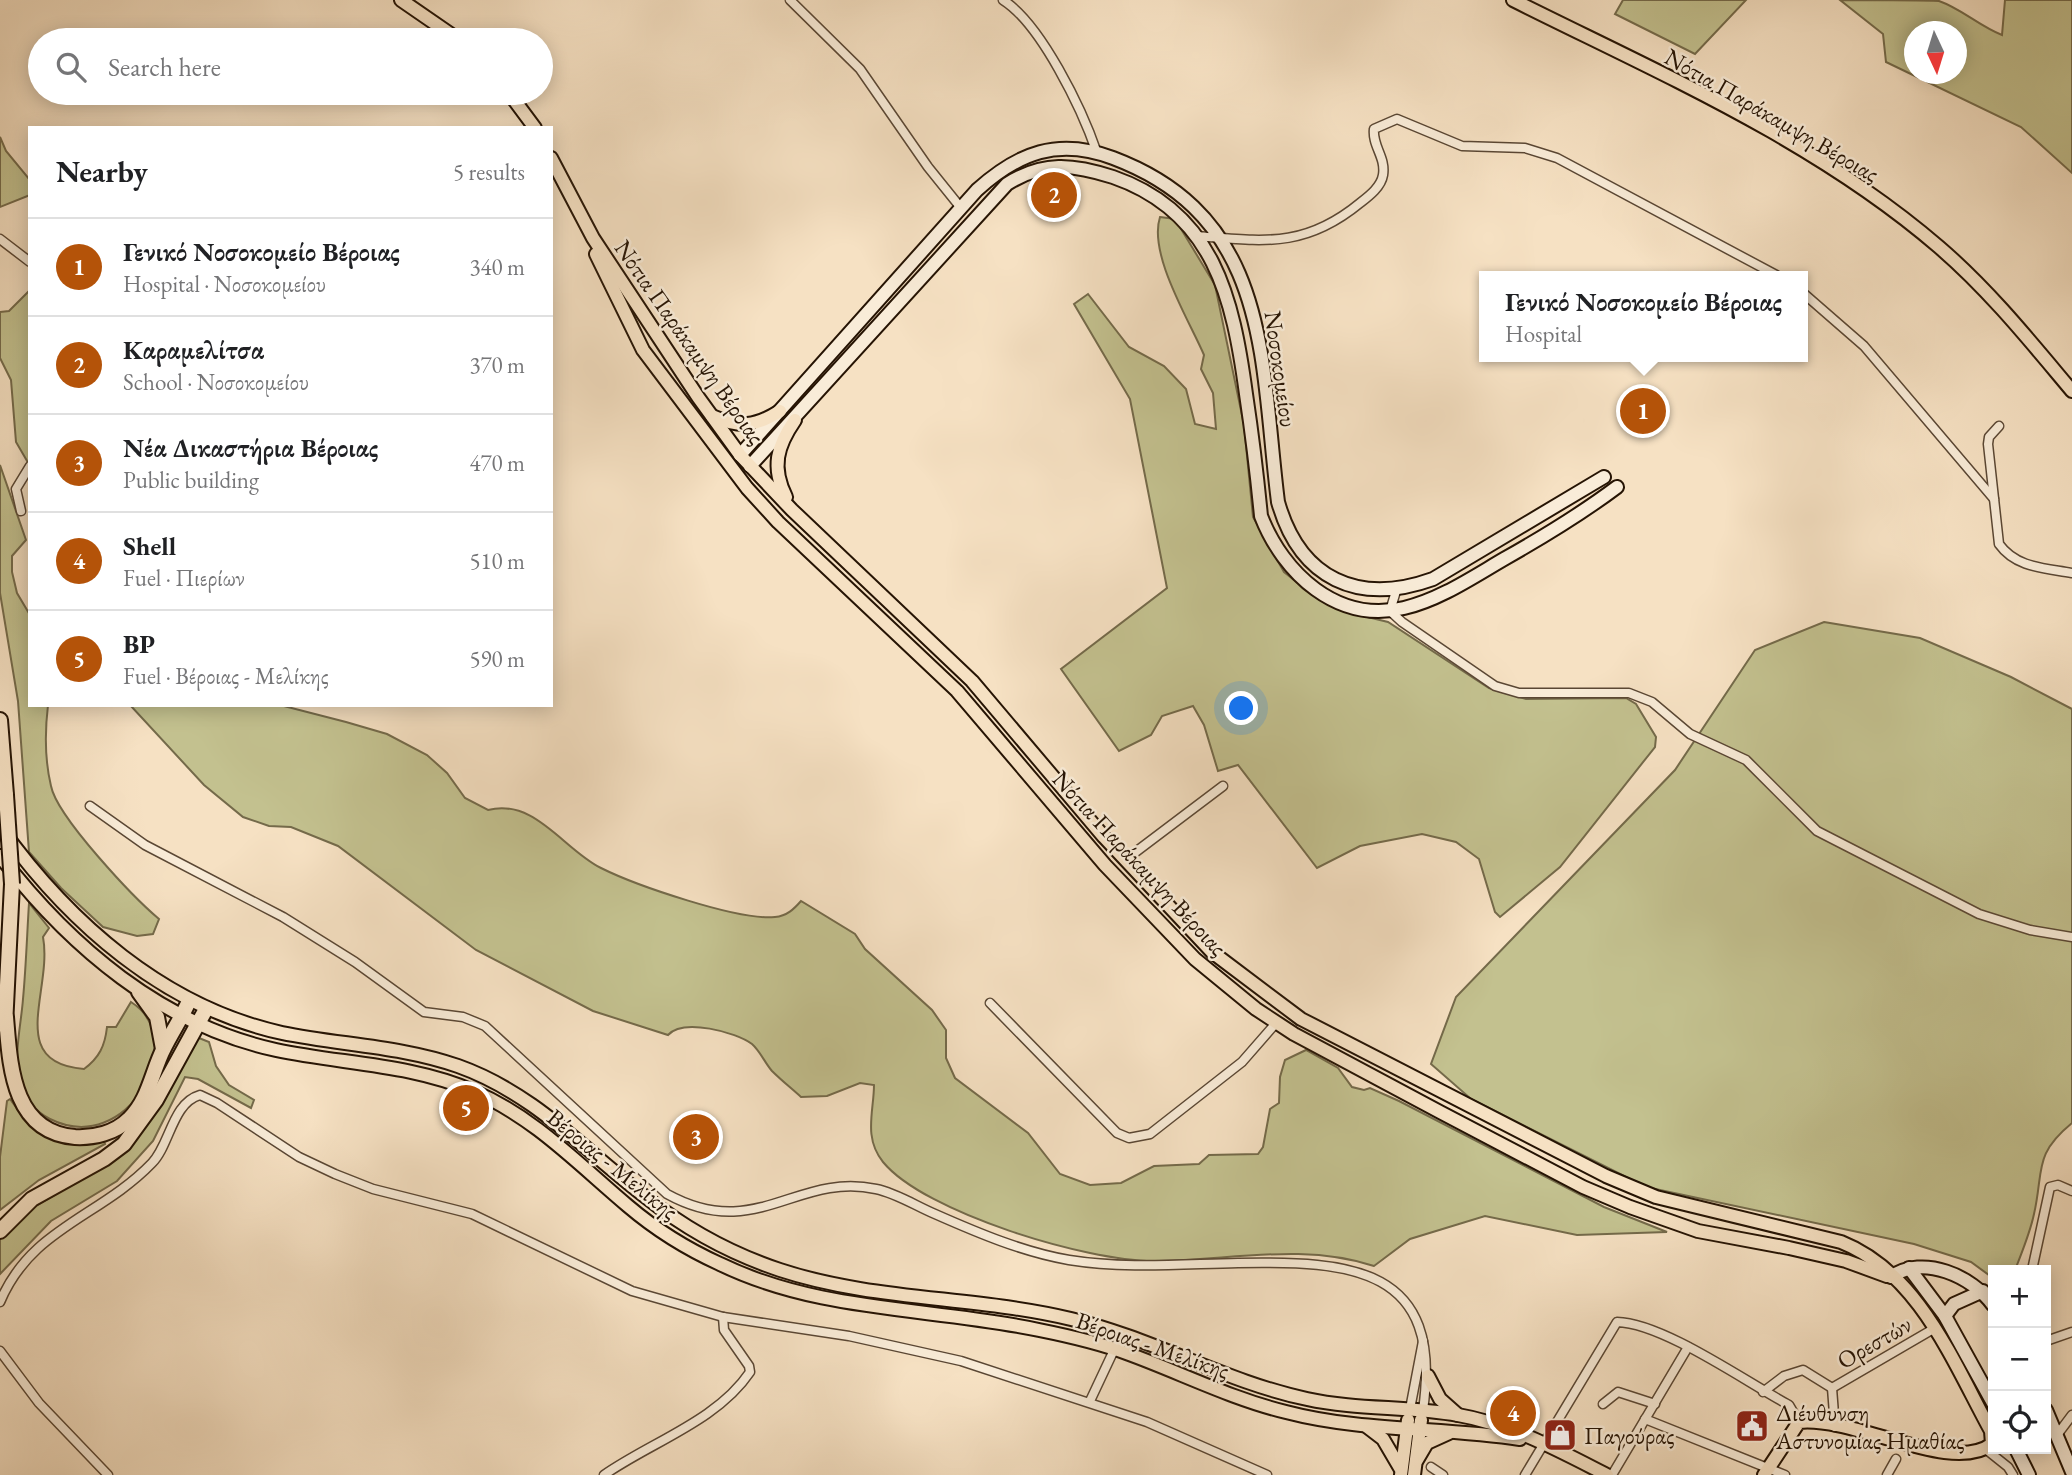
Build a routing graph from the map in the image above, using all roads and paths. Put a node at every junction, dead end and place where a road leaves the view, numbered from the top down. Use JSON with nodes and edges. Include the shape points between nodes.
{"nodes":[{"id":1,"x":401,"y":0,"type":"edge"},
{"id":2,"x":790,"y":0,"type":"edge"},
{"id":3,"x":1003,"y":0,"type":"edge"},
{"id":4,"x":1513,"y":0,"type":"edge"},
{"id":5,"x":441,"y":28,"type":"edge"},
{"id":6,"x":518,"y":105,"type":"edge"},
{"id":7,"x":534,"y":126,"type":"edge"},
{"id":8,"x":1097,"y":153,"type":"junction"},
{"id":9,"x":553,"y":162,"type":"edge"},
{"id":10,"x":961,"y":208,"type":"junction"},
{"id":11,"x":1196,"y":236,"type":"junction"},
{"id":12,"x":1219,"y":237,"type":"junction"},
{"id":13,"x":593,"y":238,"type":"junction"},
{"id":14,"x":0,"y":239,"type":"edge"},
{"id":15,"x":28,"y":260,"type":"edge"},
{"id":16,"x":1769,"y":271,"type":"edge"},
{"id":17,"x":1808,"y":297,"type":"edge"},
{"id":18,"x":2072,"y":391,"type":"edge"},
{"id":19,"x":780,"y":411,"type":"junction"},
{"id":20,"x":712,"y":416,"type":"junction"},
{"id":21,"x":795,"y":420,"type":"junction"},
{"id":22,"x":1999,"y":426,"type":"dead end"},
{"id":23,"x":740,"y":455,"type":"junction"},
{"id":24,"x":750,"y":466,"type":"junction"},
{"id":25,"x":28,"y":469,"type":"edge"},
{"id":26,"x":731,"y":469,"type":"junction"},
{"id":27,"x":1604,"y":477,"type":"dead end"},
{"id":28,"x":1617,"y":488,"type":"dead end"},
{"id":29,"x":1994,"y":499,"type":"junction"},
{"id":30,"x":792,"y":510,"type":"junction"},
{"id":31,"x":21,"y":511,"type":"dead end"},
{"id":32,"x":2072,"y":573,"type":"edge"},
{"id":33,"x":1396,"y":591,"type":"junction"},
{"id":34,"x":1390,"y":611,"type":"junction"},
{"id":35,"x":0,"y":720,"type":"edge"},
{"id":36,"x":1223,"y":786,"type":"dead end"},
{"id":37,"x":90,"y":806,"type":"dead end"},
{"id":38,"x":0,"y":827,"type":"edge"},
{"id":39,"x":0,"y":856,"type":"edge"},
{"id":40,"x":1125,"y":860,"type":"junction"},
{"id":41,"x":2072,"y":937,"type":"edge"},
{"id":42,"x":139,"y":992,"type":"junction"},
{"id":43,"x":189,"y":1001,"type":"junction"},
{"id":44,"x":990,"y":1003,"type":"dead end"},
{"id":45,"x":206,"y":1009,"type":"junction"},
{"id":46,"x":6,"y":1017,"type":"junction"},
{"id":47,"x":182,"y":1017,"type":"junction"},
{"id":48,"x":1276,"y":1023,"type":"junction"},
{"id":49,"x":198,"y":1024,"type":"junction"},
{"id":50,"x":163,"y":1049,"type":"junction"},
{"id":51,"x":0,"y":1076,"type":"edge"},
{"id":52,"x":2072,"y":1191,"type":"edge"},
{"id":53,"x":0,"y":1231,"type":"edge"},
{"id":54,"x":2033,"y":1265,"type":"edge"},
{"id":55,"x":1909,"y":1268,"type":"junction"},
{"id":56,"x":1891,"y":1277,"type":"junction"},
{"id":57,"x":1983,"y":1291,"type":"junction"},
{"id":58,"x":1988,"y":1298,"type":"edge"},
{"id":59,"x":0,"y":1302,"type":"edge"},
{"id":60,"x":1945,"y":1316,"type":"junction"},
{"id":61,"x":723,"y":1317,"type":"junction"},
{"id":62,"x":1935,"y":1328,"type":"junction"},
{"id":63,"x":2072,"y":1332,"type":"edge"},
{"id":64,"x":1122,"y":1333,"type":"junction"},
{"id":65,"x":2051,"y":1339,"type":"edge"},
{"id":66,"x":1423,"y":1341,"type":"junction"},
{"id":67,"x":1688,"y":1347,"type":"junction"},
{"id":68,"x":1117,"y":1349,"type":"junction"},
{"id":69,"x":0,"y":1351,"type":"edge"},
{"id":70,"x":1428,"y":1376,"type":"junction"},
{"id":71,"x":1832,"y":1388,"type":"junction"},
{"id":72,"x":1763,"y":1392,"type":"junction"},
{"id":73,"x":1988,"y":1395,"type":"edge"},
{"id":74,"x":1090,"y":1401,"type":"junction"},
{"id":75,"x":1603,"y":1404,"type":"dead end"},
{"id":76,"x":1655,"y":1404,"type":"junction"},
{"id":77,"x":1417,"y":1409,"type":"junction"},
{"id":78,"x":1458,"y":1415,"type":"junction"},
{"id":79,"x":2072,"y":1415,"type":"edge"},
{"id":80,"x":1645,"y":1419,"type":"junction"},
{"id":81,"x":2051,"y":1421,"type":"edge"},
{"id":82,"x":1799,"y":1422,"type":"junction"},
{"id":83,"x":1363,"y":1424,"type":"junction"},
{"id":84,"x":1988,"y":1425,"type":"edge"},
{"id":85,"x":1414,"y":1427,"type":"junction"},
{"id":86,"x":1835,"y":1427,"type":"junction"},
{"id":87,"x":1454,"y":1432,"type":"junction"},
{"id":88,"x":2057,"y":1435,"type":"junction"},
{"id":89,"x":1538,"y":1442,"type":"junction"},
{"id":90,"x":1988,"y":1451,"type":"edge"},
{"id":91,"x":1992,"y":1454,"type":"edge"},
{"id":92,"x":2018,"y":1454,"type":"edge"},
{"id":93,"x":1890,"y":1456,"type":"joint"},
{"id":94,"x":1974,"y":1466,"type":"dead end"},
{"id":95,"x":1431,"y":1467,"type":"dead end"},
{"id":96,"x":1414,"y":1471,"type":"edge"},
{"id":97,"x":1766,"y":1472,"type":"edge"},
{"id":98,"x":2072,"y":1472,"type":"edge"},
{"id":99,"x":1401,"y":1473,"type":"edge"},
{"id":100,"x":108,"y":1475,"type":"edge"},
{"id":101,"x":604,"y":1475,"type":"edge"},
{"id":102,"x":1267,"y":1475,"type":"edge"},
{"id":103,"x":1443,"y":1475,"type":"edge"},
{"id":104,"x":1525,"y":1475,"type":"edge"},
{"id":105,"x":1610,"y":1475,"type":"edge"},
{"id":106,"x":1785,"y":1475,"type":"edge"},
{"id":107,"x":1887,"y":1475,"type":"edge"},
{"id":108,"x":2013,"y":1475,"type":"edge"},
{"id":109,"x":2029,"y":1475,"type":"edge"}],
"edges":[{"from":1,"to":5,"type":"main road"},
{"from":2,"to":10,"type":"street","via":[[860,69]]},
{"from":3,"to":8,"type":"street","via":[[1038,34]]},
{"from":4,"to":18,"type":"main road","name":"Νότια Παράκαμψη Βέροιας","via":[[1743,116],[1888,207],[1940,248],[2009,315]]},
{"from":6,"to":7,"type":"main road"},
{"from":8,"to":10,"type":"street","name":"Νοσοκομείου","via":[[1041,150],[1020,157]]},
{"from":8,"to":12,"type":"street","name":"Νοσοκομείου","via":[[1169,184]]},
{"from":9,"to":13,"type":"main road","name":"Νότια Παράκαμψη Βέροιας"},
{"from":10,"to":19,"type":"street","name":"Νοσοκομείου"},
{"from":11,"to":12,"type":"street"},
{"from":11,"to":21,"type":"street","name":"Νοσοκομείου","via":[[1158,197],[1133,184],[1063,165],[1024,173],[1007,184]]},
{"from":11,"to":34,"type":"street","name":"Νοσοκομείου","via":[[1227,292],[1238,332],[1261,516],[1269,538],[1290,568],[1321,594],[1340,604]]},
{"from":12,"to":16,"type":"street","via":[[1281,241],[1311,234],[1345,216],[1373,193],[1383,177],[1384,162],[1373,141],[1374,129],[1397,119],[1462,146],[1525,148],[1557,158]]},
{"from":12,"to":33,"type":"street","name":"Νοσοκομείου","via":[[1241,276],[1259,337],[1282,518],[1304,557],[1322,573],[1361,588]]},
{"from":13,"to":20,"type":"main road","name":"Νότια Παράκαμψη Βέροιας"},
{"from":13,"to":26,"type":"main road","name":"Νότια Παράκαμψη Βέροιας","via":[[594,251],[643,350]]},
{"from":14,"to":15,"type":"street"},
{"from":17,"to":29,"type":"street","via":[[1864,346]]},
{"from":19,"to":20,"type":"main road","via":[[751,426]]},
{"from":19,"to":23,"type":"street","name":"Νοσοκομείου"},
{"from":20,"to":23,"type":"main road","name":"Νότια Παράκαμψη Βέροιας"},
{"from":21,"to":24,"type":"street","name":"Νοσοκομείου"},
{"from":21,"to":30,"type":"main road","via":[[781,441],[776,465]]},
{"from":22,"to":29,"type":"street","via":[[1988,444]]},
{"from":23,"to":24,"type":"main road","name":"Νότια Παράκαμψη Βέροιας"},
{"from":23,"to":26,"type":"main road"},
{"from":24,"to":26,"type":"main road"},
{"from":24,"to":30,"type":"main road","name":"Νότια Παράκαμψη Βέροιας"},
{"from":25,"to":31,"type":"street","via":[[16,489]]},
{"from":26,"to":48,"type":"main road","name":"Νότια Παράκαμψη Βέροιας","via":[[778,522],[957,691],[1105,865],[1195,959]]},
{"from":27,"to":33,"type":"street","name":"Νοσοκομείου","via":[[1433,579]]},
{"from":28,"to":34,"type":"street","name":"Νοσοκομείου","via":[[1546,535],[1441,593]]},
{"from":29,"to":32,"type":"street","via":[[1999,544],[2008,557]]},
{"from":30,"to":40,"type":"main road","name":"Νότια Παράκαμψη Βέροιας","via":[[972,681]]},
{"from":33,"to":34,"type":"street"},
{"from":34,"to":41,"type":"street","via":[[1494,686],[1531,693],[1629,694],[1651,702],[1690,734],[1746,760],[1817,831],[1979,914]]},
{"from":35,"to":46,"type":"highway","bridge":true,"via":[[12,884]]},
{"from":36,"to":40,"type":"street"},
{"from":37,"to":66,"type":"street","via":[[145,845],[355,962],[424,1012],[463,1017],[485,1026],[667,1194],[681,1201],[717,1212],[742,1212],[819,1190],[877,1189],[973,1231],[1066,1259],[1098,1264],[1287,1262],[1340,1266],[1372,1276],[1396,1294],[1409,1308]]},
{"from":38,"to":43,"type":"main road","name":"Βέροιας - Μελίκης","via":[[88,926],[159,984]]},
{"from":39,"to":42,"type":"main road","name":"Βέροιας - Μελίκης","via":[[58,922]]},
{"from":40,"to":56,"type":"main road","name":"Νότια Παράκαμψη Βέροιας","via":[[1212,952],[1301,1019],[1606,1176],[1656,1197],[1841,1242],[1859,1249]]},
{"from":42,"to":47,"type":"main road","name":"Βέροιας - Μελίκης"},
{"from":42,"to":50,"type":"highway","via":[[157,1017]]},
{"from":43,"to":45,"type":"main road","name":"Βέροιας - Μελίκης"},
{"from":43,"to":47,"type":"highway"},
{"from":44,"to":48,"type":"street","via":[[1117,1133],[1129,1138],[1159,1127],[1242,1062]]},
{"from":45,"to":49,"type":"highway"},
{"from":45,"to":64,"type":"main road","name":"Βέροιας - Μελίκης","via":[[282,1033],[397,1051],[482,1075],[540,1108],[681,1223],[779,1270],[854,1287],[1003,1305]]},
{"from":46,"to":50,"type":"highway","via":[[14,1086],[34,1119],[64,1136],[102,1135],[130,1118]]},
{"from":46,"to":51,"type":"highway"},
{"from":47,"to":49,"type":"main road","name":"Βέροιας - Μελίκης"},
{"from":47,"to":50,"type":"highway"},
{"from":48,"to":56,"type":"main road","name":"Νότια Παράκαμψη Βέροιας","via":[[1583,1187],[1663,1221],[1846,1261]]},
{"from":49,"to":53,"type":"highway","via":[[156,1100],[124,1144],[32,1199]]},
{"from":49,"to":68,"type":"main road","name":"Βέροιας - Μελίκης","via":[[277,1050],[392,1068],[474,1091],[529,1122],[671,1238],[720,1265],[775,1286],[848,1304],[1002,1323]]},
{"from":52,"to":54,"type":"street","via":[[2050,1187]]},
{"from":55,"to":56,"type":"street"},
{"from":55,"to":57,"type":"street","via":[[1937,1269]]},
{"from":55,"to":60,"type":"street"},
{"from":56,"to":62,"type":"main road","name":"Νότια Παράκαμψη Βέροιας"},
{"from":57,"to":58,"type":"street"},
{"from":57,"to":60,"type":"street","via":[[1954,1304]]},
{"from":59,"to":61,"type":"street","via":[[37,1247],[112,1199],[154,1161],[187,1101],[200,1095],[299,1157],[335,1174],[373,1189],[471,1214],[632,1291]]},
{"from":60,"to":73,"type":"street"},
{"from":61,"to":74,"type":"street","via":[[929,1353]]},
{"from":61,"to":101,"type":"street","via":[[724,1330],[749,1366],[745,1380],[698,1419]]},
{"from":62,"to":71,"type":"street","name":"Ορεστών"},
{"from":62,"to":84,"type":"main road","name":"Νότια Παράκαμψη Βέροιας"},
{"from":63,"to":65,"type":"street"},
{"from":64,"to":68,"type":"street"},
{"from":64,"to":77,"type":"main road","name":"Βέροιας - Μελίκης","via":[[1287,1394],[1330,1403]]},
{"from":66,"to":70,"type":"street"},
{"from":66,"to":77,"type":"street"},
{"from":67,"to":72,"type":"street"},
{"from":67,"to":76,"type":"street"},
{"from":67,"to":89,"type":"street","via":[[1631,1322],[1617,1322]]},
{"from":68,"to":74,"type":"street"},
{"from":68,"to":83,"type":"main road","name":"Βέροιας - Μελίκης","via":[[1264,1406]]},
{"from":69,"to":100,"type":"street","via":[[39,1404]]},
{"from":70,"to":77,"type":"street"},
{"from":70,"to":78,"type":"main road","via":[[1440,1399]]},
{"from":71,"to":72,"type":"street","via":[[1803,1370],[1784,1376]]},
{"from":71,"to":86,"type":"street"},
{"from":72,"to":82,"type":"street","via":[[1790,1405]]},
{"from":74,"to":102,"type":"street"},
{"from":75,"to":76,"type":"street","via":[[1618,1392]]},
{"from":76,"to":80,"type":"street"},
{"from":77,"to":78,"type":"main road","name":"Βέροιας - Μελίκης"},
{"from":77,"to":85,"type":"main road"},
{"from":78,"to":89,"type":"main road","name":"Βέροιας - Μελίκης","via":[[1500,1424]]},
{"from":79,"to":88,"type":"street"},
{"from":80,"to":97,"type":"street"},
{"from":80,"to":105,"type":"street"},
{"from":81,"to":88,"type":"street"},
{"from":82,"to":86,"type":"main road"},
{"from":82,"to":97,"type":"main road"},
{"from":83,"to":85,"type":"main road","name":"Βέροιας - Μελίκης"},
{"from":83,"to":99,"type":"main road","via":[[1383,1439]]},
{"from":85,"to":87,"type":"main road","name":"Βέροιας - Μελίκης"},
{"from":85,"to":96,"type":"main road"},
{"from":85,"to":99,"type":"main road"},
{"from":86,"to":93,"type":"main road"},
{"from":87,"to":89,"type":"main road","name":"Βέροιας - Μελίκης"},
{"from":87,"to":96,"type":"main road","via":[[1427,1443]]},
{"from":88,"to":98,"type":"street"},
{"from":89,"to":104,"type":"street"},
{"from":89,"to":105,"type":"main road","name":"Βέροιας - Μελίκης"},
{"from":90,"to":94,"type":"main road"},
{"from":91,"to":108,"type":"street"},
{"from":92,"to":109,"type":"street"},
{"from":93,"to":107,"type":"street"},
{"from":95,"to":103,"type":"street"},
{"from":97,"to":106,"type":"street"}]}
